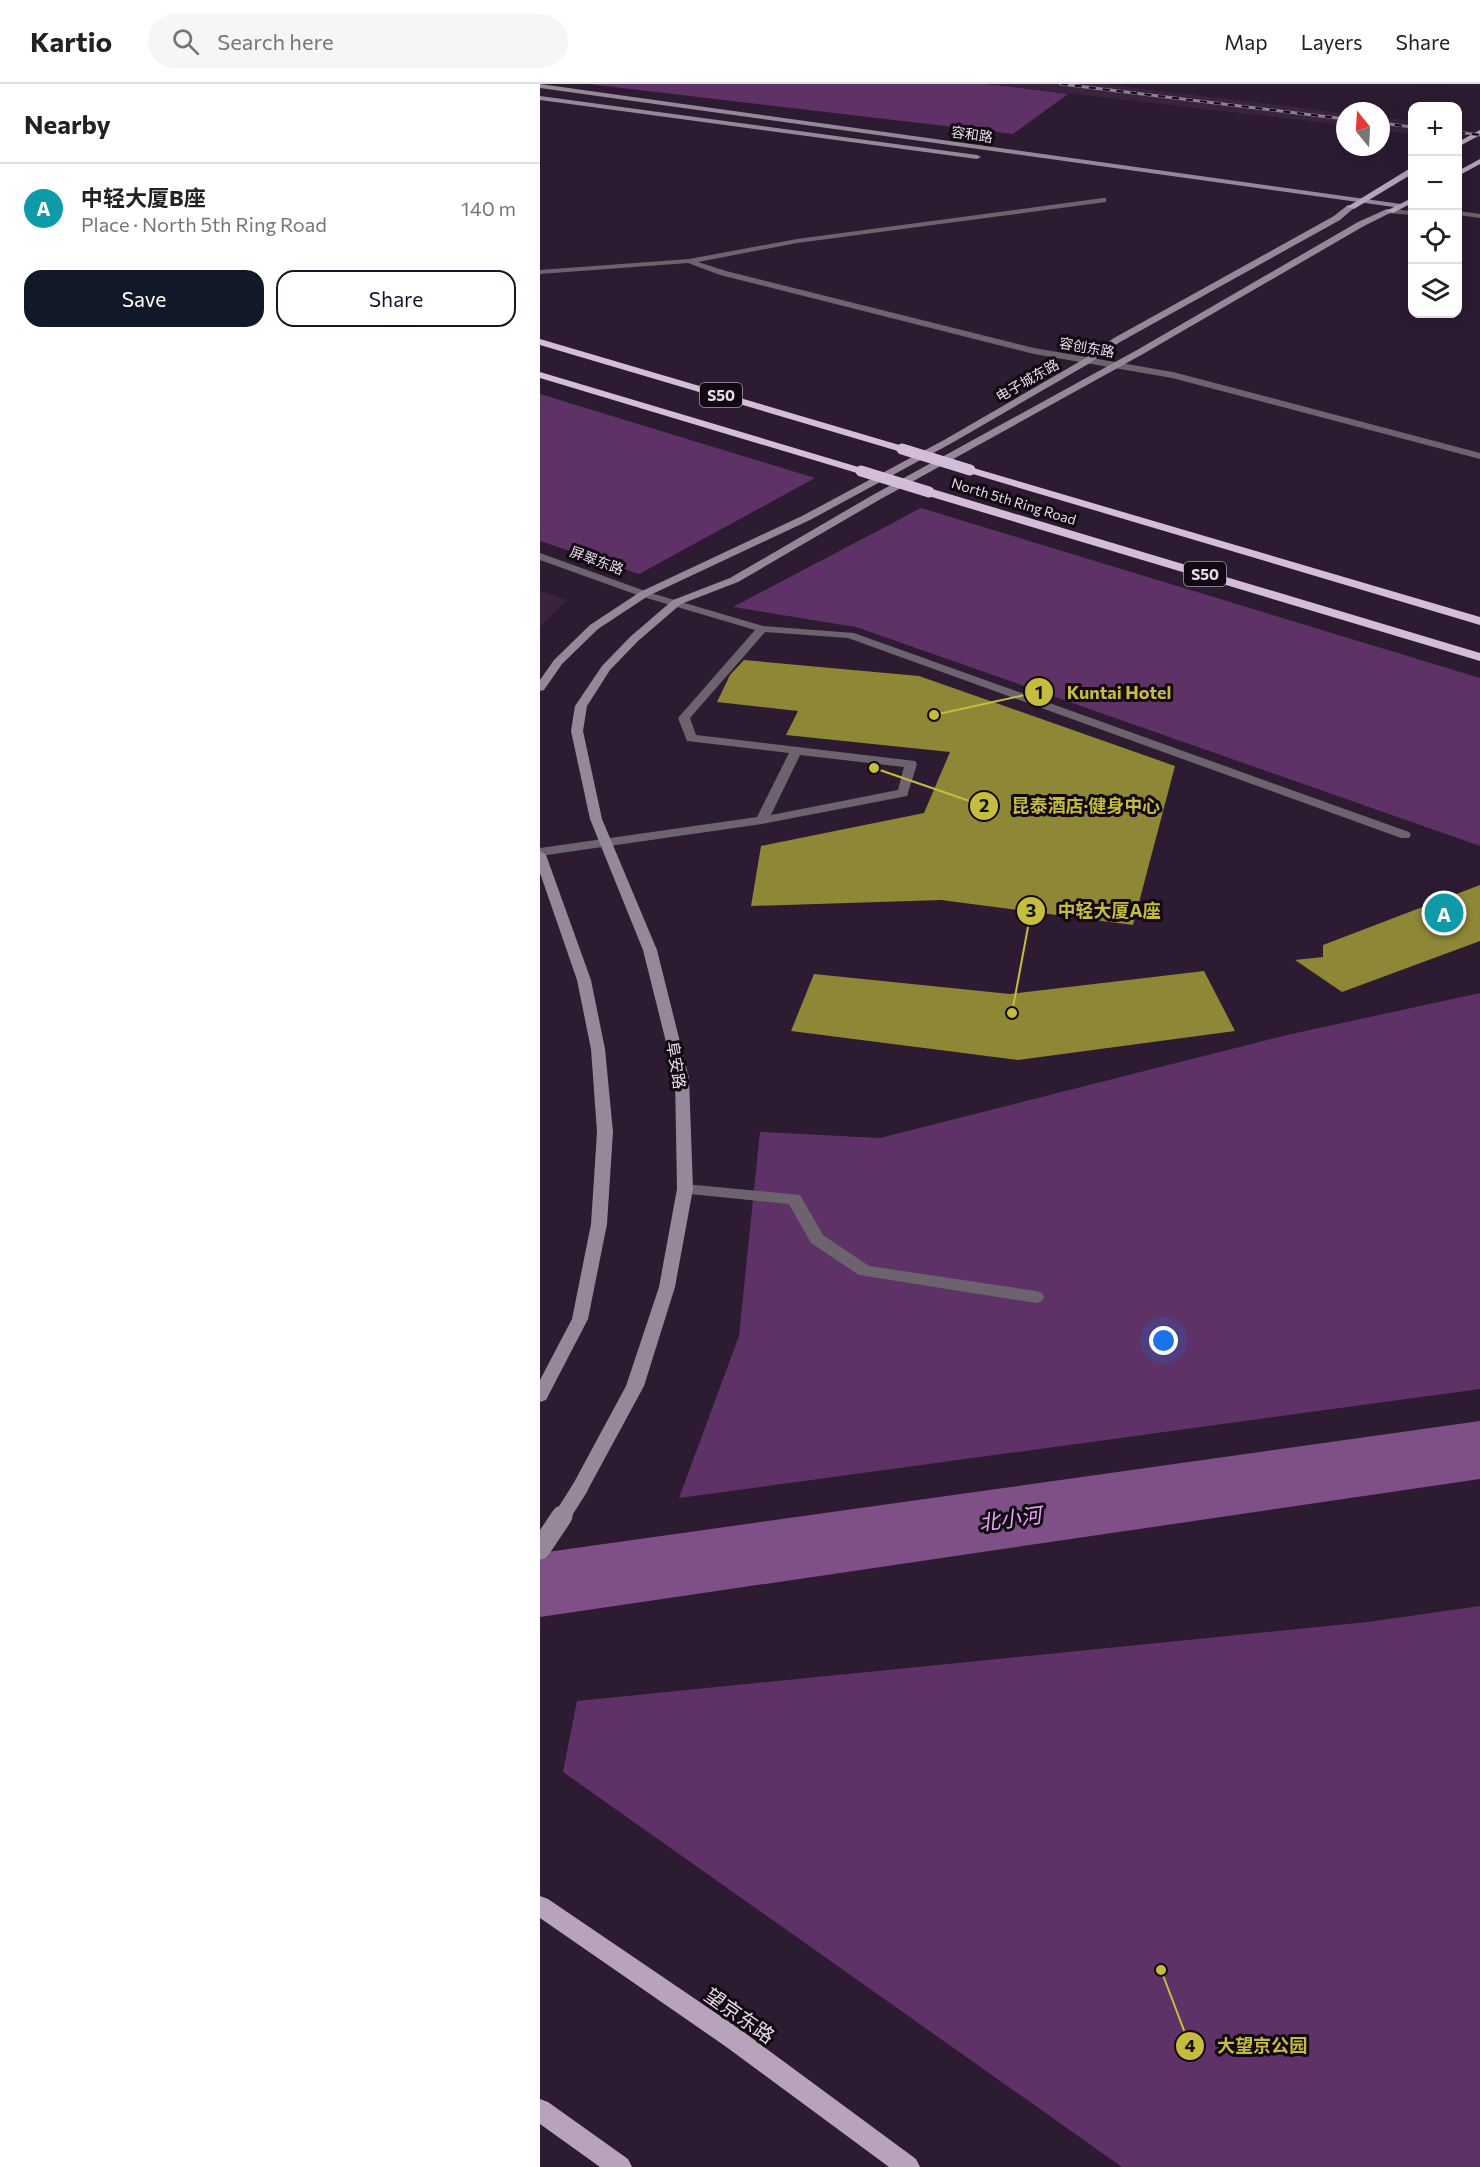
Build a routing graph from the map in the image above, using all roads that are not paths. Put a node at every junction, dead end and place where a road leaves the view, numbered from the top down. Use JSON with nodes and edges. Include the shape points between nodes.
{"nodes":[{"id":1,"x":540,"y":86,"type":"edge"},
{"id":2,"x":540,"y":98,"type":"edge"},
{"id":3,"x":1480,"y":132,"type":"edge"},
{"id":4,"x":1462,"y":143,"type":"edge"},
{"id":5,"x":991,"y":159,"type":"dead end"},
{"id":6,"x":1480,"y":160,"type":"edge"},
{"id":7,"x":1462,"y":171,"type":"edge"},
{"id":8,"x":1408,"y":174,"type":"edge"},
{"id":9,"x":1168,"y":183,"type":"dead end"},
{"id":10,"x":1102,"y":200,"type":"dead end"},
{"id":11,"x":1363,"y":200,"type":"junction"},
{"id":12,"x":1408,"y":202,"type":"edge"},
{"id":13,"x":1401,"y":206,"type":"junction"},
{"id":14,"x":1351,"y":207,"type":"junction"},
{"id":15,"x":1408,"y":207,"type":"edge"},
{"id":16,"x":1390,"y":211,"type":"junction"},
{"id":17,"x":1408,"y":213,"type":"edge"},
{"id":18,"x":1462,"y":214,"type":"edge"},
{"id":19,"x":1480,"y":216,"type":"edge"},
{"id":20,"x":1462,"y":220,"type":"edge"},
{"id":21,"x":1480,"y":222,"type":"edge"},
{"id":22,"x":690,"y":261,"type":"junction"},
{"id":23,"x":540,"y":272,"type":"edge"},
{"id":24,"x":540,"y":342,"type":"edge"},
{"id":25,"x":1087,"y":361,"type":"junction"},
{"id":26,"x":1113,"y":365,"type":"junction"},
{"id":27,"x":540,"y":375,"type":"edge"},
{"id":28,"x":1480,"y":456,"type":"edge"},
{"id":29,"x":540,"y":556,"type":"edge"},
{"id":30,"x":644,"y":594,"type":"junction"},
{"id":31,"x":677,"y":602,"type":"junction"},
{"id":32,"x":1480,"y":621,"type":"edge"},
{"id":33,"x":762,"y":629,"type":"junction"},
{"id":34,"x":1480,"y":657,"type":"edge"},
{"id":35,"x":540,"y":688,"type":"edge"},
{"id":36,"x":796,"y":751,"type":"junction"},
{"id":37,"x":762,"y":820,"type":"junction"},
{"id":38,"x":1405,"y":835,"type":"dead end"},
{"id":39,"x":607,"y":843,"type":"junction"},
{"id":40,"x":540,"y":854,"type":"edge"},
{"id":41,"x":685,"y":1189,"type":"junction"},
{"id":42,"x":1036,"y":1297,"type":"dead end"},
{"id":43,"x":540,"y":1396,"type":"edge"},
{"id":44,"x":540,"y":1549,"type":"edge"},
{"id":45,"x":540,"y":1906,"type":"edge"},
{"id":46,"x":540,"y":2110,"type":"edge"},
{"id":47,"x":620,"y":2167,"type":"edge"},
{"id":48,"x":908,"y":2167,"type":"edge"}],
"edges":[{"from":1,"to":11,"type":"main road","name":"容和路"},
{"from":2,"to":5,"type":"main road","name":"容和路"},
{"from":3,"to":4,"type":"main road"},
{"from":6,"to":7,"type":"main road"},
{"from":8,"to":11,"type":"main road","name":"电子城东路"},
{"from":9,"to":14,"type":"main road"},
{"from":10,"to":22,"type":"street","via":[[797,241]]},
{"from":11,"to":13,"type":"main road","name":"容和路"},
{"from":11,"to":14,"type":"main road","name":"电子城东路"},
{"from":12,"to":13,"type":"main road","name":"电子城东路"},
{"from":13,"to":15,"type":"street"},
{"from":13,"to":16,"type":"main road","name":"电子城东路"},
{"from":14,"to":16,"type":"main road"},
{"from":14,"to":25,"type":"main road","name":"电子城东路","via":[[1117,339]]},
{"from":16,"to":17,"type":"street"},
{"from":16,"to":26,"type":"main road","name":"电子城东路"},
{"from":18,"to":19,"type":"street"},
{"from":20,"to":21,"type":"street"},
{"from":22,"to":23,"type":"street"},
{"from":22,"to":25,"type":"street","name":"容创东路","via":[[757,282]]},
{"from":24,"to":32,"type":"highway","name":"North 5th Ring Road","number":"S50","bridge":true},
{"from":25,"to":26,"type":"street","name":"容创东路"},
{"from":25,"to":30,"type":"main road","name":"电子城东路","via":[[806,518]]},
{"from":26,"to":28,"type":"street","name":"容创东路","via":[[1173,375]]},
{"from":26,"to":31,"type":"main road","name":"电子城东路","via":[[734,580]]},
{"from":27,"to":34,"type":"highway","name":"North 5th Ring Road","number":"S50","bridge":true},
{"from":29,"to":30,"type":"street","name":"屏翠东路"},
{"from":30,"to":31,"type":"street","name":"屏翠东路"},
{"from":30,"to":35,"type":"main road","via":[[594,627],[558,662]]},
{"from":31,"to":33,"type":"street","name":"屏翠东路"},
{"from":31,"to":39,"type":"main road","name":"阜安路","via":[[606,668],[581,706],[577,731],[597,819]]},
{"from":33,"to":36,"type":"street","via":[[684,718],[691,738]]},
{"from":33,"to":38,"type":"street","name":"屏翠东路","via":[[850,635]]},
{"from":36,"to":37,"type":"street"},
{"from":36,"to":37,"type":"street","via":[[911,764],[903,793]]},
{"from":37,"to":39,"type":"street"},
{"from":39,"to":40,"type":"street"},
{"from":39,"to":41,"type":"main road","name":"阜安路","via":[[650,950],[682,1077]]},
{"from":40,"to":43,"type":"main road","via":[[584,980],[598,1049],[605,1132],[599,1224],[580,1319]]},
{"from":41,"to":42,"type":"street","via":[[794,1199],[817,1239],[865,1271]]},
{"from":41,"to":44,"type":"main road","name":"阜安路","bridge":true,"via":[[667,1287],[634,1386],[580,1488]]},
{"from":45,"to":48,"type":"main road","name":"望京东路","via":[[733,2038]]},
{"from":46,"to":47,"type":"main road"}]}
